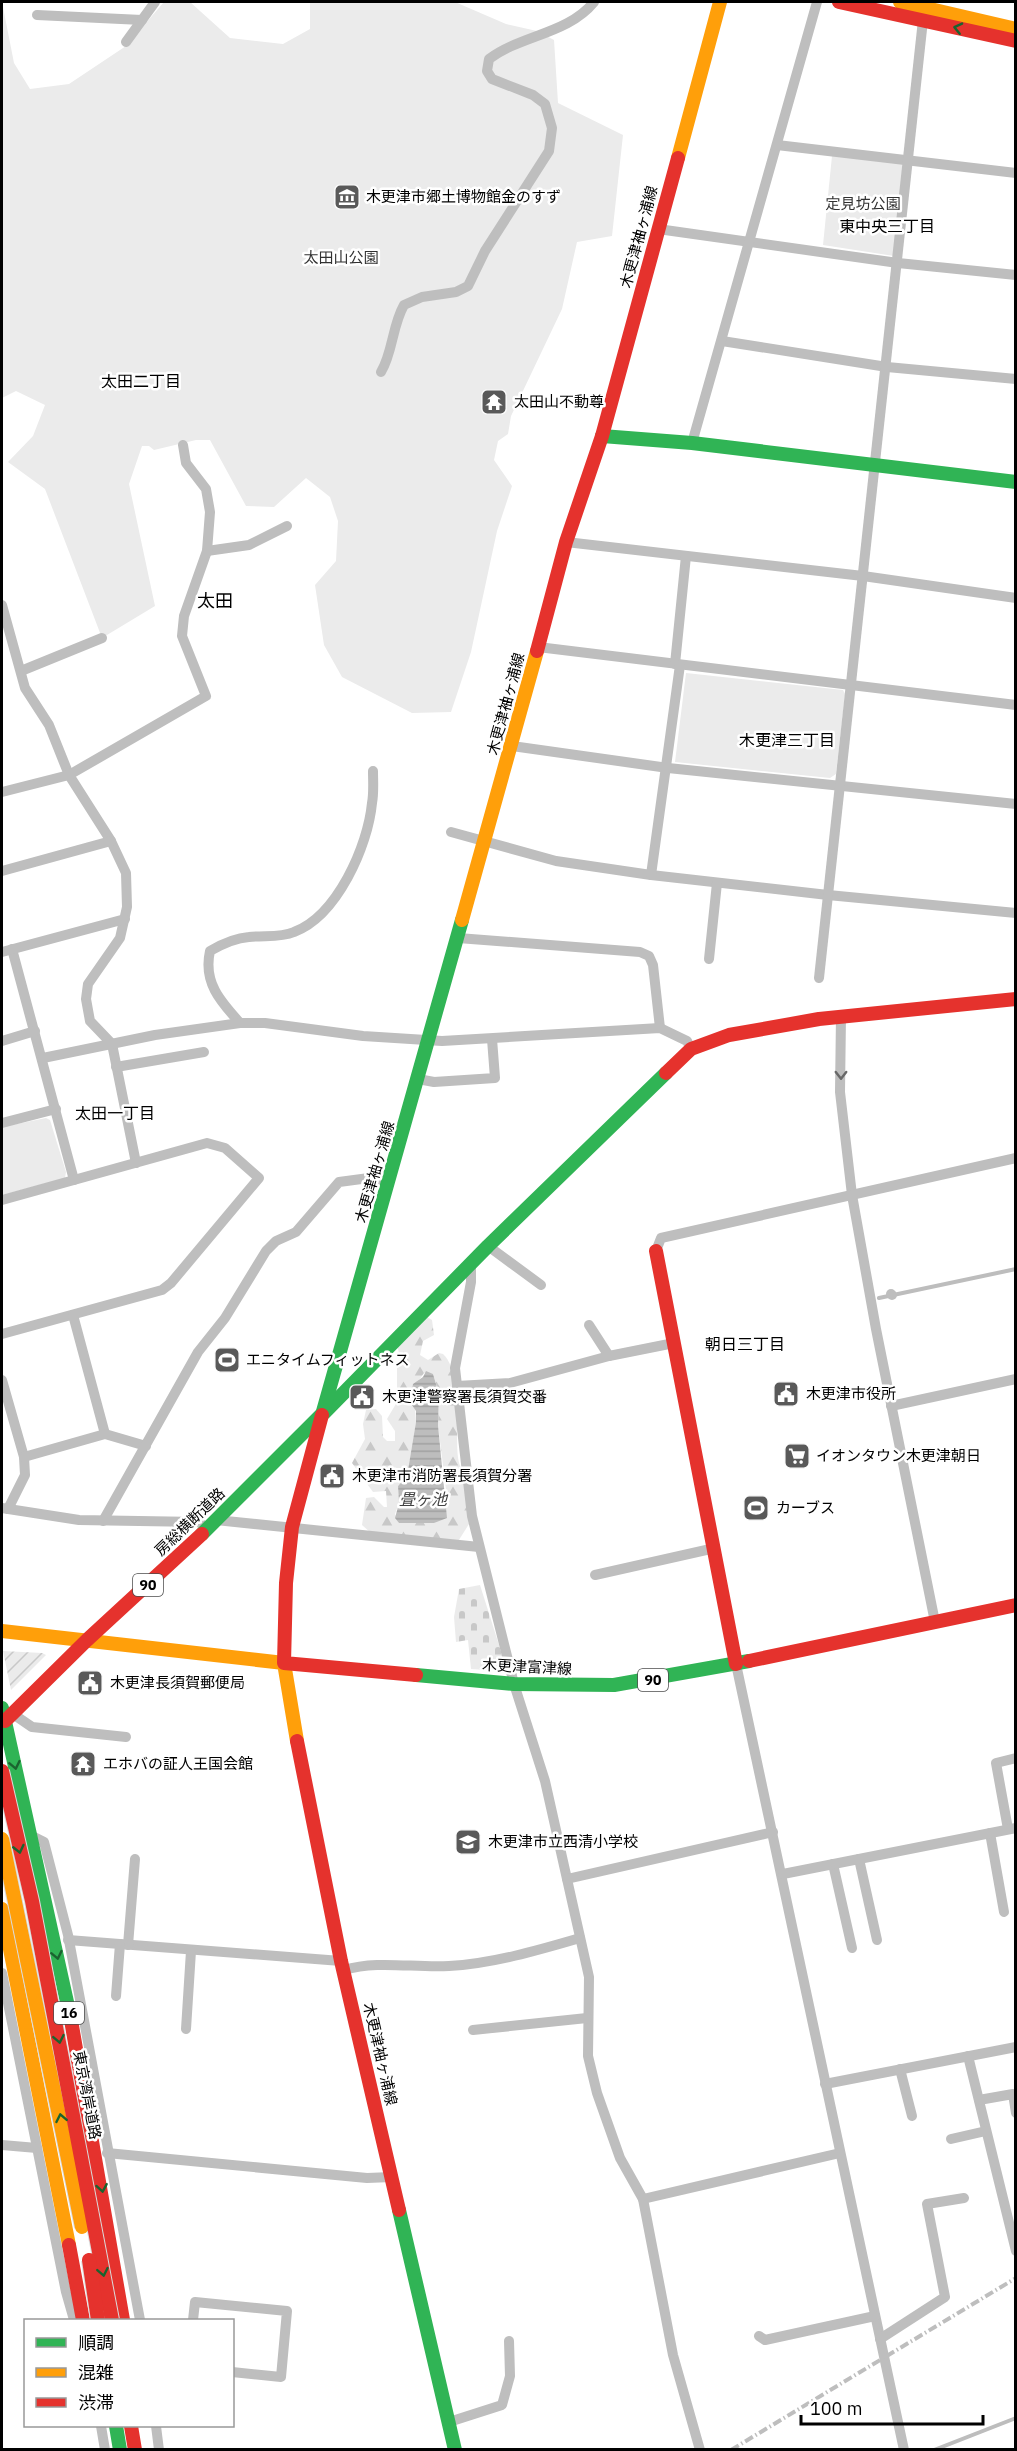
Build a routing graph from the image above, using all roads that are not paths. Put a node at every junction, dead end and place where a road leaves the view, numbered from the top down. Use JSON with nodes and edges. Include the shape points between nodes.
{"nodes":[{"id":1,"x":155,"y":2,"type":"edge"},
{"id":2,"x":594,"y":2,"type":"edge"},
{"id":3,"x":720,"y":2,"type":"edge"},
{"id":4,"x":817,"y":2,"type":"edge"},
{"id":5,"x":839,"y":2,"type":"edge"},
{"id":6,"x":900,"y":2,"type":"edge"},
{"id":7,"x":924,"y":10,"type":"edge"},
{"id":8,"x":37,"y":15,"type":"dead end"},
{"id":9,"x":142,"y":20,"type":"junction"},
{"id":10,"x":1016,"y":28,"type":"edge"},
{"id":11,"x":1016,"y":41,"type":"edge"},
{"id":12,"x":126,"y":42,"type":"dead end"},
{"id":13,"x":777,"y":145,"type":"junction"},
{"id":14,"x":909,"y":160,"type":"junction"},
{"id":15,"x":1016,"y":172,"type":"edge"},
{"id":16,"x":658,"y":229,"type":"junction"},
{"id":17,"x":751,"y":240,"type":"junction"},
{"id":18,"x":898,"y":263,"type":"junction"},
{"id":19,"x":1016,"y":275,"type":"edge"},
{"id":20,"x":722,"y":341,"type":"junction"},
{"id":21,"x":886,"y":367,"type":"junction"},
{"id":22,"x":381,"y":372,"type":"dead end"},
{"id":23,"x":1016,"y":379,"type":"edge"},
{"id":24,"x":602,"y":436,"type":"junction"},
{"id":25,"x":692,"y":443,"type":"junction"},
{"id":26,"x":183,"y":445,"type":"dead end"},
{"id":27,"x":876,"y":466,"type":"junction"},
{"id":28,"x":1016,"y":482,"type":"edge"},
{"id":29,"x":287,"y":526,"type":"dead end"},
{"id":30,"x":566,"y":542,"type":"junction"},
{"id":31,"x":207,"y":551,"type":"junction"},
{"id":32,"x":686,"y":556,"type":"junction"},
{"id":33,"x":862,"y":576,"type":"junction"},
{"id":34,"x":1016,"y":598,"type":"edge"},
{"id":35,"x":2,"y":605,"type":"edge"},
{"id":36,"x":102,"y":638,"type":"dead end"},
{"id":37,"x":538,"y":647,"type":"junction"},
{"id":38,"x":678,"y":664,"type":"junction"},
{"id":39,"x":21,"y":671,"type":"junction"},
{"id":40,"x":851,"y":686,"type":"junction"},
{"id":41,"x":1016,"y":705,"type":"edge"},
{"id":42,"x":512,"y":746,"type":"junction"},
{"id":43,"x":668,"y":768,"type":"junction"},
{"id":44,"x":373,"y":771,"type":"dead end"},
{"id":45,"x":69,"y":775,"type":"junction"},
{"id":46,"x":841,"y":786,"type":"junction"},
{"id":47,"x":2,"y":792,"type":"edge"},
{"id":48,"x":1016,"y":804,"type":"edge"},
{"id":49,"x":451,"y":832,"type":"dead end"},
{"id":50,"x":111,"y":841,"type":"junction"},
{"id":51,"x":485,"y":841,"type":"junction"},
{"id":52,"x":2,"y":871,"type":"edge"},
{"id":53,"x":651,"y":874,"type":"junction"},
{"id":54,"x":717,"y":883,"type":"junction"},
{"id":55,"x":828,"y":895,"type":"junction"},
{"id":56,"x":1016,"y":913,"type":"edge"},
{"id":57,"x":125,"y":919,"type":"junction"},
{"id":58,"x":458,"y":938,"type":"junction"},
{"id":59,"x":7,"y":951,"type":"edge"},
{"id":60,"x":709,"y":959,"type":"dead end"},
{"id":61,"x":819,"y":978,"type":"dead end"},
{"id":62,"x":1016,"y":999,"type":"edge"},
{"id":63,"x":841,"y":1016,"type":"junction"},
{"id":64,"x":240,"y":1023,"type":"junction"},
{"id":65,"x":660,"y":1028,"type":"junction"},
{"id":66,"x":36,"y":1031,"type":"junction"},
{"id":67,"x":492,"y":1039,"type":"junction"},
{"id":68,"x":2,"y":1041,"type":"edge"},
{"id":69,"x":428,"y":1041,"type":"junction"},
{"id":70,"x":112,"y":1044,"type":"junction"},
{"id":71,"x":691,"y":1049,"type":"junction"},
{"id":72,"x":204,"y":1052,"type":"dead end"},
{"id":73,"x":43,"y":1058,"type":"junction"},
{"id":74,"x":116,"y":1066,"type":"junction"},
{"id":75,"x":418,"y":1079,"type":"junction"},
{"id":76,"x":56,"y":1109,"type":"junction"},
{"id":77,"x":2,"y":1123,"type":"edge"},
{"id":78,"x":1016,"y":1158,"type":"edge"},
{"id":79,"x":136,"y":1162,"type":"junction"},
{"id":80,"x":74,"y":1180,"type":"junction"},
{"id":81,"x":388,"y":1181,"type":"junction"},
{"id":82,"x":852,"y":1195,"type":"junction"},
{"id":83,"x":2,"y":1200,"type":"edge"},
{"id":84,"x":488,"y":1246,"type":"junction"},
{"id":85,"x":656,"y":1251,"type":"joint"},
{"id":86,"x":471,"y":1263,"type":"junction"},
{"id":87,"x":541,"y":1285,"type":"dead end"},
{"id":88,"x":73,"y":1314,"type":"junction"},
{"id":89,"x":589,"y":1324,"type":"dead end"},
{"id":90,"x":2,"y":1334,"type":"edge"},
{"id":91,"x":674,"y":1343,"type":"junction"},
{"id":92,"x":609,"y":1356,"type":"junction"},
{"id":93,"x":1016,"y":1379,"type":"edge"},
{"id":94,"x":2,"y":1380,"type":"edge"},
{"id":95,"x":457,"y":1386,"type":"junction"},
{"id":96,"x":891,"y":1406,"type":"junction"},
{"id":97,"x":322,"y":1415,"type":"junction"},
{"id":98,"x":105,"y":1434,"type":"junction"},
{"id":99,"x":146,"y":1446,"type":"junction"},
{"id":100,"x":24,"y":1457,"type":"junction"},
{"id":101,"x":5,"y":1509,"type":"edge"},
{"id":102,"x":103,"y":1521,"type":"junction"},
{"id":103,"x":212,"y":1524,"type":"junction"},
{"id":104,"x":292,"y":1527,"type":"junction"},
{"id":105,"x":479,"y":1547,"type":"junction"},
{"id":106,"x":715,"y":1548,"type":"junction"},
{"id":107,"x":595,"y":1575,"type":"dead end"},
{"id":108,"x":1016,"y":1605,"type":"edge"},
{"id":109,"x":935,"y":1622,"type":"junction"},
{"id":110,"x":2,"y":1631,"type":"edge"},
{"id":111,"x":87,"y":1640,"type":"junction"},
{"id":112,"x":284,"y":1664,"type":"junction"},
{"id":113,"x":736,"y":1664,"type":"junction"},
{"id":114,"x":514,"y":1684,"type":"junction"},
{"id":115,"x":5,"y":1717,"type":"edge"},
{"id":116,"x":126,"y":1737,"type":"dead end"},
{"id":117,"x":1016,"y":1758,"type":"edge"},
{"id":118,"x":2,"y":1771,"type":"edge"},
{"id":119,"x":1012,"y":1828,"type":"edge"},
{"id":120,"x":773,"y":1832,"type":"junction"},
{"id":121,"x":990,"y":1833,"type":"junction"},
{"id":122,"x":30,"y":1835,"type":"junction"},
{"id":123,"x":2,"y":1839,"type":"edge"},
{"id":124,"x":135,"y":1859,"type":"dead end"},
{"id":125,"x":859,"y":1859,"type":"junction"},
{"id":126,"x":832,"y":1864,"type":"junction"},
{"id":127,"x":783,"y":1874,"type":"junction"},
{"id":128,"x":567,"y":1879,"type":"junction"},
{"id":129,"x":2,"y":1909,"type":"edge"},
{"id":130,"x":1004,"y":1912,"type":"dead end"},
{"id":131,"x":580,"y":1938,"type":"junction"},
{"id":132,"x":68,"y":1940,"type":"junction"},
{"id":133,"x":877,"y":1940,"type":"dead end"},
{"id":134,"x":124,"y":1945,"type":"junction"},
{"id":135,"x":852,"y":1948,"type":"dead end"},
{"id":136,"x":191,"y":1951,"type":"junction"},
{"id":137,"x":343,"y":1966,"type":"junction"},
{"id":138,"x":2,"y":1973,"type":"edge"},
{"id":139,"x":116,"y":1996,"type":"dead end"},
{"id":140,"x":587,"y":2018,"type":"junction"},
{"id":141,"x":186,"y":2029,"type":"dead end"},
{"id":142,"x":473,"y":2030,"type":"dead end"},
{"id":143,"x":1016,"y":2047,"type":"edge"},
{"id":144,"x":968,"y":2056,"type":"junction"},
{"id":145,"x":900,"y":2069,"type":"junction"},
{"id":146,"x":825,"y":2084,"type":"junction"},
{"id":147,"x":979,"y":2100,"type":"junction"},
{"id":148,"x":1016,"y":2113,"type":"edge"},
{"id":149,"x":912,"y":2116,"type":"dead end"},
{"id":150,"x":986,"y":2130,"type":"junction"},
{"id":151,"x":951,"y":2139,"type":"dead end"},
{"id":152,"x":2,"y":2145,"type":"edge"},
{"id":153,"x":37,"y":2148,"type":"junction"},
{"id":154,"x":107,"y":2153,"type":"junction"},
{"id":155,"x":840,"y":2153,"type":"junction"},
{"id":156,"x":392,"y":2177,"type":"junction"},
{"id":157,"x":964,"y":2198,"type":"dead end"},
{"id":158,"x":643,"y":2199,"type":"junction"},
{"id":159,"x":1016,"y":2251,"type":"edge"},
{"id":160,"x":875,"y":2316,"type":"junction"},
{"id":161,"x":74,"y":2319,"type":"edge"},
{"id":162,"x":83,"y":2319,"type":"edge"},
{"id":163,"x":98,"y":2319,"type":"edge"},
{"id":164,"x":112,"y":2319,"type":"edge"},
{"id":165,"x":123,"y":2319,"type":"edge"},
{"id":166,"x":140,"y":2319,"type":"edge"},
{"id":167,"x":193,"y":2319,"type":"edge"},
{"id":168,"x":759,"y":2336,"type":"dead end"},
{"id":169,"x":880,"y":2339,"type":"junction"},
{"id":170,"x":510,"y":2341,"type":"dead end"},
{"id":171,"x":234,"y":2372,"type":"edge"},
{"id":172,"x":449,"y":2422,"type":"junction"},
{"id":173,"x":101,"y":2427,"type":"edge"},
{"id":174,"x":116,"y":2427,"type":"edge"},
{"id":175,"x":131,"y":2427,"type":"edge"},
{"id":176,"x":156,"y":2427,"type":"edge"},
{"id":177,"x":105,"y":2450,"type":"edge"},
{"id":178,"x":120,"y":2450,"type":"edge"},
{"id":179,"x":135,"y":2450,"type":"edge"},
{"id":180,"x":159,"y":2450,"type":"edge"},
{"id":181,"x":456,"y":2450,"type":"edge"},
{"id":182,"x":700,"y":2450,"type":"edge"},
{"id":183,"x":904,"y":2450,"type":"edge"}],
"edges":[{"from":1,"to":9,"type":"street"},
{"from":2,"to":22,"type":"street","via":[[585,13],[555,30],[489,59],[487,71],[492,79],[533,95],[545,104],[552,128],[549,151],[485,251],[468,286],[404,305]]},
{"from":3,"to":16,"type":"main road","name":"木更津袖ヶ浦線"},
{"from":4,"to":13,"type":"street"},
{"from":5,"to":7,"type":"main road"},
{"from":6,"to":7,"type":"main road"},
{"from":7,"to":10,"type":"main road"},
{"from":11,"to":7,"type":"main road","one_way":true},
{"from":7,"to":14,"type":"street"},
{"from":8,"to":9,"type":"street"},
{"from":9,"to":12,"type":"street"},
{"from":13,"to":14,"type":"street"},
{"from":13,"to":17,"type":"street"},
{"from":14,"to":15,"type":"street"},
{"from":14,"to":18,"type":"street"},
{"from":16,"to":17,"type":"street"},
{"from":16,"to":24,"type":"main road","name":"木更津袖ヶ浦線"},
{"from":17,"to":18,"type":"street"},
{"from":17,"to":20,"type":"street"},
{"from":18,"to":19,"type":"street"},
{"from":18,"to":21,"type":"street"},
{"from":20,"to":21,"type":"street"},
{"from":20,"to":25,"type":"street"},
{"from":21,"to":23,"type":"street"},
{"from":21,"to":27,"type":"street"},
{"from":24,"to":25,"type":"main road"},
{"from":24,"to":30,"type":"main road","name":"木更津袖ヶ浦線"},
{"from":25,"to":27,"type":"main road"},
{"from":26,"to":31,"type":"street","via":[[186,463],[206,489],[209,501]]},
{"from":27,"to":28,"type":"main road"},
{"from":27,"to":33,"type":"street"},
{"from":29,"to":31,"type":"street","via":[[249,545]]},
{"from":30,"to":32,"type":"street"},
{"from":30,"to":37,"type":"main road","name":"木更津袖ヶ浦線"},
{"from":31,"to":45,"type":"street","via":[[184,616],[182,636],[206,696]]},
{"from":32,"to":33,"type":"street"},
{"from":32,"to":38,"type":"street"},
{"from":33,"to":34,"type":"street"},
{"from":33,"to":40,"type":"street"},
{"from":35,"to":39,"type":"street"},
{"from":36,"to":39,"type":"street"},
{"from":37,"to":38,"type":"street"},
{"from":37,"to":42,"type":"main road","name":"木更津袖ヶ浦線"},
{"from":38,"to":40,"type":"street"},
{"from":38,"to":43,"type":"street"},
{"from":39,"to":45,"type":"street","via":[[25,688],[49,725]]},
{"from":40,"to":41,"type":"street"},
{"from":40,"to":46,"type":"street"},
{"from":42,"to":43,"type":"street"},
{"from":42,"to":51,"type":"main road","name":"木更津袖ヶ浦線"},
{"from":43,"to":46,"type":"street"},
{"from":43,"to":53,"type":"street"},
{"from":44,"to":64,"type":"street","via":[[372,803],[363,840],[354,865],[322,915],[292,933],[246,937],[210,951],[206,965],[212,988]]},
{"from":45,"to":47,"type":"street"},
{"from":45,"to":50,"type":"street"},
{"from":46,"to":48,"type":"street"},
{"from":46,"to":55,"type":"street"},
{"from":49,"to":51,"type":"street"},
{"from":50,"to":52,"type":"street"},
{"from":50,"to":57,"type":"street","via":[[126,873]]},
{"from":51,"to":53,"type":"street","via":[[556,861]]},
{"from":51,"to":58,"type":"main road","name":"木更津袖ヶ浦線"},
{"from":53,"to":54,"type":"street"},
{"from":54,"to":55,"type":"street"},
{"from":54,"to":60,"type":"street"},
{"from":55,"to":56,"type":"street"},
{"from":55,"to":61,"type":"street"},
{"from":57,"to":59,"type":"street"},
{"from":57,"to":70,"type":"street","via":[[120,938],[86,992],[90,1021]]},
{"from":58,"to":65,"type":"street","via":[[640,952],[649,956]]},
{"from":58,"to":69,"type":"main road","name":"木更津袖ヶ浦線"},
{"from":59,"to":66,"type":"street"},
{"from":62,"to":63,"type":"main road"},
{"from":63,"to":71,"type":"main road","via":[[729,1035]]},
{"from":63,"to":82,"type":"street","one_way":true,"via":[[840,1092]]},
{"from":64,"to":69,"type":"street"},
{"from":64,"to":70,"type":"street"},
{"from":65,"to":67,"type":"street"},
{"from":65,"to":71,"type":"street","via":[[687,1041]]},
{"from":66,"to":68,"type":"street"},
{"from":66,"to":73,"type":"street"},
{"from":67,"to":69,"type":"street"},
{"from":67,"to":75,"type":"street","via":[[495,1078],[434,1082]]},
{"from":69,"to":75,"type":"main road","name":"木更津袖ヶ浦線"},
{"from":70,"to":73,"type":"street"},
{"from":70,"to":74,"type":"street"},
{"from":71,"to":84,"type":"main road","name":"房総横断道路"},
{"from":72,"to":74,"type":"street"},
{"from":73,"to":76,"type":"street"},
{"from":74,"to":79,"type":"street"},
{"from":75,"to":81,"type":"main road","name":"木更津袖ヶ浦線"},
{"from":76,"to":77,"type":"street"},
{"from":76,"to":80,"type":"street"},
{"from":78,"to":82,"type":"street"},
{"from":79,"to":80,"type":"street"},
{"from":79,"to":88,"type":"street","via":[[207,1143],[225,1148],[259,1178],[162,1290]]},
{"from":80,"to":83,"type":"street"},
{"from":81,"to":97,"type":"main road","name":"木更津袖ヶ浦線"},
{"from":81,"to":99,"type":"street","via":[[369,1178],[339,1182],[296,1232],[276,1241],[266,1251],[225,1318],[198,1352]]},
{"from":82,"to":85,"type":"street","via":[[661,1238]]},
{"from":82,"to":96,"type":"street"},
{"from":84,"to":86,"type":"main road","name":"房総横断道路"},
{"from":84,"to":87,"type":"street"},
{"from":85,"to":91,"type":"main road"},
{"from":86,"to":95,"type":"street","via":[[455,1368]]},
{"from":86,"to":97,"type":"main road","name":"房総横断道路"},
{"from":88,"to":90,"type":"street"},
{"from":88,"to":98,"type":"street"},
{"from":89,"to":92,"type":"street"},
{"from":91,"to":92,"type":"street"},
{"from":91,"to":106,"type":"main road"},
{"from":92,"to":95,"type":"street","via":[[510,1383]]},
{"from":93,"to":96,"type":"street"},
{"from":94,"to":100,"type":"street"},
{"from":95,"to":105,"type":"street"},
{"from":96,"to":109,"type":"street"},
{"from":97,"to":103,"type":"main road","name":"房総横断道路","number":"90"},
{"from":97,"to":104,"type":"main road"},
{"from":98,"to":99,"type":"street"},
{"from":98,"to":100,"type":"street"},
{"from":99,"to":102,"type":"street"},
{"from":100,"to":101,"type":"street","via":[[25,1475]]},
{"from":101,"to":102,"type":"street"},
{"from":102,"to":103,"type":"street"},
{"from":103,"to":104,"type":"street"},
{"from":103,"to":111,"type":"main road","name":"房総横断道路","number":"90"},
{"from":104,"to":105,"type":"street"},
{"from":104,"to":112,"type":"main road"},
{"from":105,"to":114,"type":"street"},
{"from":106,"to":107,"type":"street"},
{"from":106,"to":113,"type":"main road"},
{"from":108,"to":109,"type":"main road","name":"木更津富津線","number":"90"},
{"from":109,"to":113,"type":"main road","name":"木更津富津線","number":"90"},
{"from":110,"to":111,"type":"main road","name":"木更津富津線"},
{"from":111,"to":112,"type":"main road","name":"木更津富津線"},
{"from":111,"to":115,"type":"main road","name":"房総横断道路","number":"90"},
{"from":112,"to":114,"type":"main road","name":"木更津富津線","number":"90"},
{"from":112,"to":137,"type":"main road","name":"木更津袖ヶ浦線","via":[[305,1790]]},
{"from":113,"to":114,"type":"main road","name":"木更津富津線","number":"90","via":[[614,1685]]},
{"from":113,"to":120,"type":"street"},
{"from":114,"to":128,"type":"street","via":[[545,1782]]},
{"from":115,"to":116,"type":"street","via":[[32,1727]]},
{"from":115,"to":122,"type":"main road","number":"16","one_way":true},
{"from":117,"to":119,"type":"street","via":[[996,1763]]},
{"from":118,"to":164,"type":"main road","name":"東京湾岸道路","number":"16","one_way":true,"bridge":true,"via":[[32,1901]]},
{"from":119,"to":121,"type":"street"},
{"from":120,"to":127,"type":"street"},
{"from":120,"to":128,"type":"street"},
{"from":121,"to":125,"type":"street"},
{"from":121,"to":130,"type":"street"},
{"from":122,"to":132,"type":"street","via":[[44,1842]]},
{"from":122,"to":165,"type":"main road","number":"16","one_way":true,"via":[[81,2068]]},
{"from":163,"to":123,"type":"main road","name":"東京湾岸道路","number":"16","one_way":true,"bridge":true},
{"from":124,"to":134,"type":"street"},
{"from":125,"to":126,"type":"street"},
{"from":125,"to":133,"type":"street"},
{"from":126,"to":127,"type":"street"},
{"from":126,"to":135,"type":"street"},
{"from":127,"to":146,"type":"street"},
{"from":128,"to":131,"type":"street"},
{"from":129,"to":162,"type":"main road"},
{"from":131,"to":137,"type":"street","via":[[535,1951],[450,1966]]},
{"from":131,"to":140,"type":"street","via":[[590,1977]]},
{"from":132,"to":134,"type":"street"},
{"from":132,"to":154,"type":"street"},
{"from":134,"to":136,"type":"street"},
{"from":134,"to":139,"type":"street"},
{"from":136,"to":137,"type":"street"},
{"from":136,"to":141,"type":"street"},
{"from":137,"to":156,"type":"main road","name":"木更津袖ヶ浦線"},
{"from":138,"to":153,"type":"street"},
{"from":140,"to":142,"type":"street"},
{"from":140,"to":158,"type":"street","via":[[588,2056],[605,2123]]},
{"from":143,"to":144,"type":"street"},
{"from":144,"to":145,"type":"street"},
{"from":144,"to":147,"type":"street"},
{"from":145,"to":146,"type":"street"},
{"from":145,"to":149,"type":"street"},
{"from":146,"to":155,"type":"street"},
{"from":147,"to":148,"type":"street","via":[[1013,2094]]},
{"from":147,"to":150,"type":"street"},
{"from":150,"to":151,"type":"street"},
{"from":150,"to":159,"type":"street"},
{"from":152,"to":153,"type":"street"},
{"from":153,"to":161,"type":"street"},
{"from":154,"to":156,"type":"street","via":[[367,2178]]},
{"from":154,"to":166,"type":"street"},
{"from":155,"to":158,"type":"street"},
{"from":155,"to":160,"type":"street"},
{"from":156,"to":172,"type":"main road","name":"木更津袖ヶ浦線"},
{"from":157,"to":169,"type":"street","via":[[927,2204],[945,2297]]},
{"from":158,"to":182,"type":"street","via":[[673,2355]]},
{"from":160,"to":168,"type":"street","via":[[765,2340]]},
{"from":160,"to":169,"type":"street"},
{"from":167,"to":171,"type":"street","via":[[195,2302],[286,2311],[281,2377]]},
{"from":169,"to":183,"type":"street"},
{"from":170,"to":172,"type":"street","via":[[510,2376],[502,2405]]},
{"from":172,"to":181,"type":"main road","name":"木更津袖ヶ浦線"},
{"from":173,"to":177,"type":"street"},
{"from":174,"to":178,"type":"main road"},
{"from":175,"to":179,"type":"main road"},
{"from":176,"to":180,"type":"street"}]}
